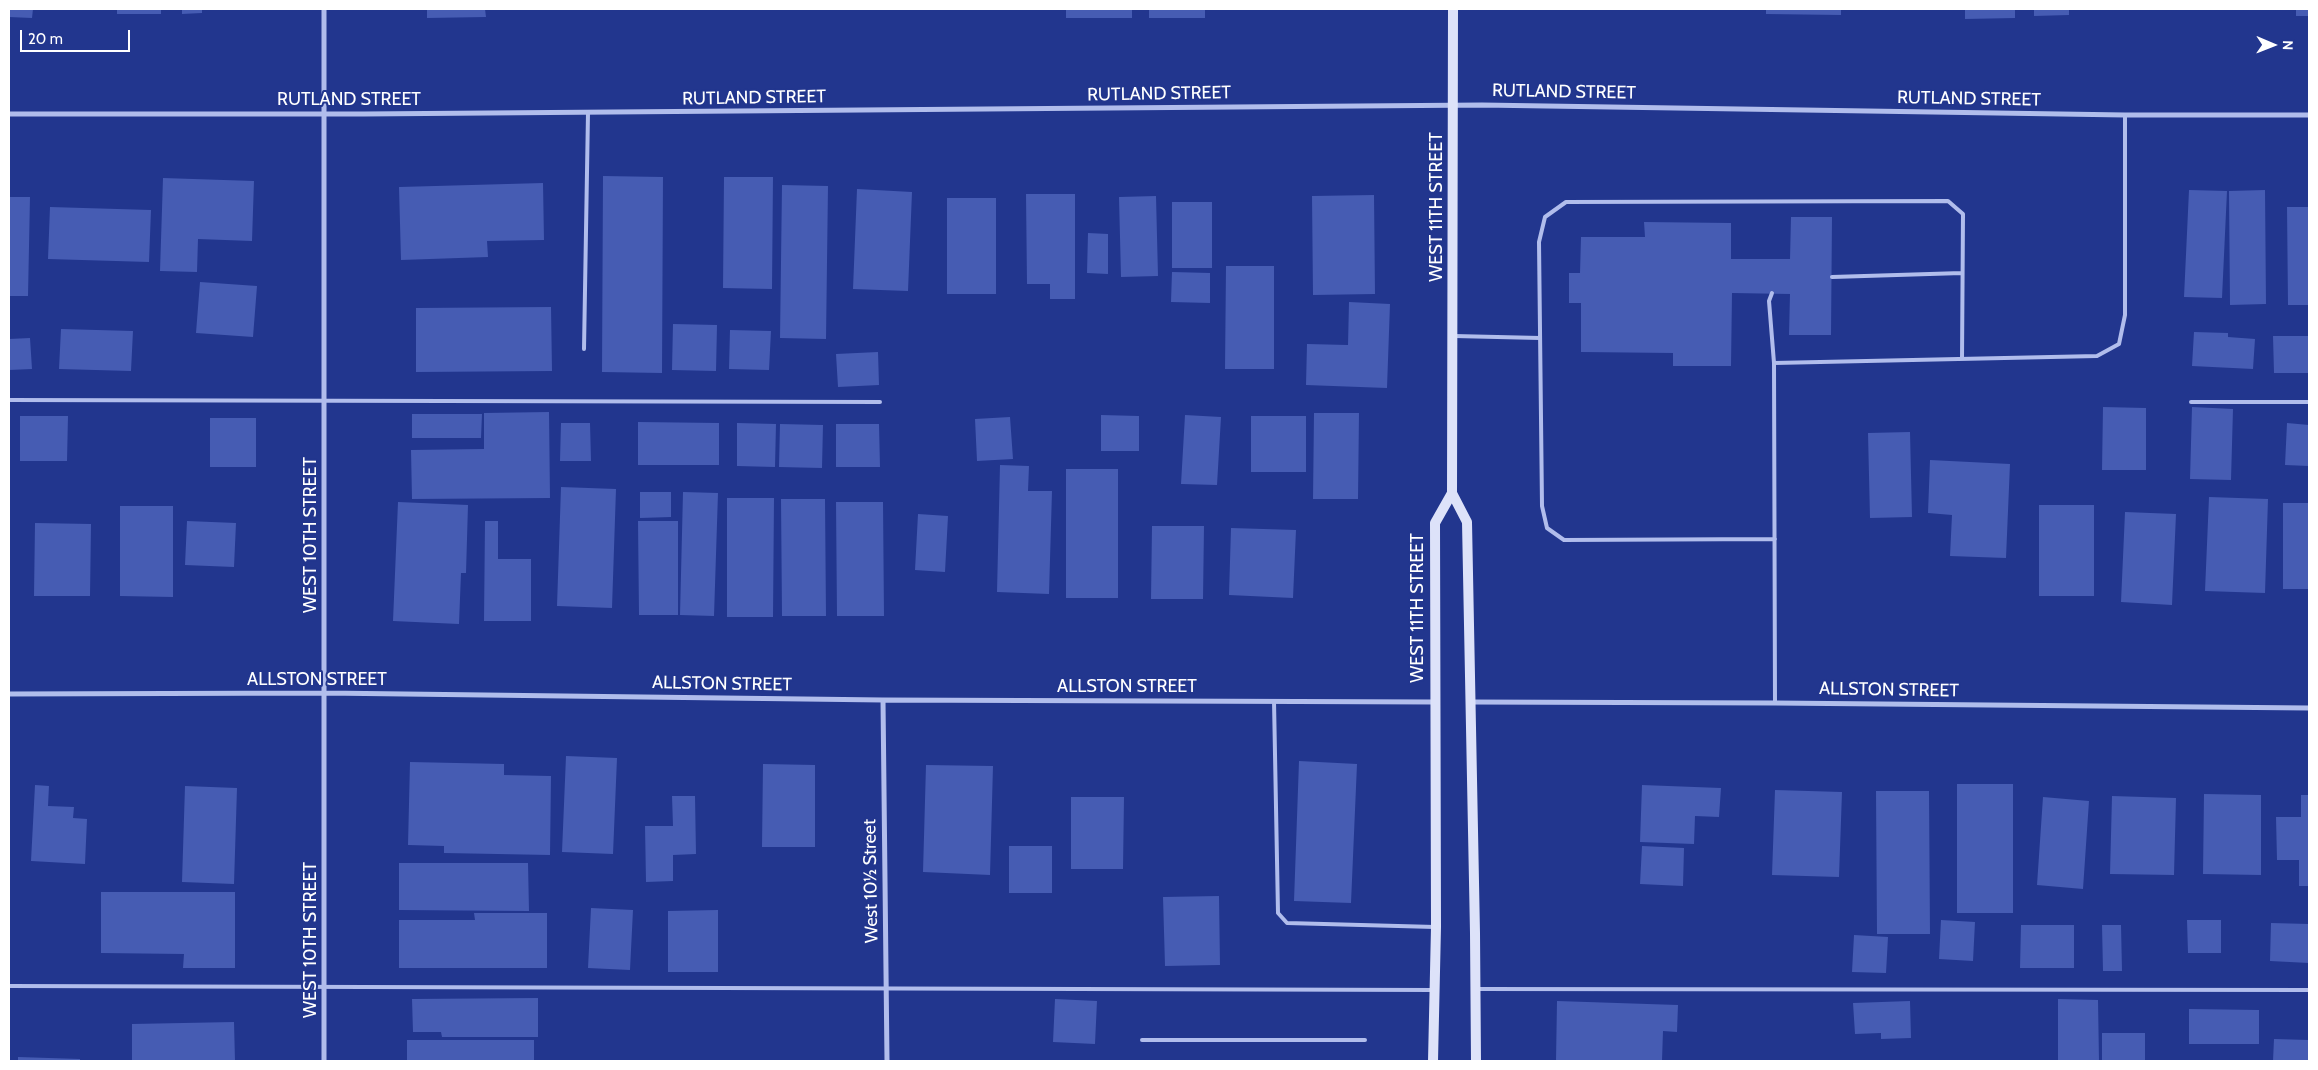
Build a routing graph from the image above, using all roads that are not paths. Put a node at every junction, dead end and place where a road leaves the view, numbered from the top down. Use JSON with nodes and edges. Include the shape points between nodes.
{"nodes":[{"id":1,"x":324,"y":9,"type":"edge"},
{"id":2,"x":1453,"y":9,"type":"edge"},
{"id":3,"x":1453,"y":105,"type":"junction"},
{"id":4,"x":588,"y":113,"type":"junction"},
{"id":5,"x":9,"y":114,"type":"edge"},
{"id":6,"x":324,"y":114,"type":"junction"},
{"id":7,"x":2125,"y":115,"type":"junction"},
{"id":8,"x":2309,"y":115,"type":"edge"},
{"id":9,"x":1962,"y":273,"type":"junction"},
{"id":10,"x":1832,"y":277,"type":"dead end"},
{"id":11,"x":1772,"y":293,"type":"dead end"},
{"id":12,"x":1454,"y":336,"type":"junction"},
{"id":13,"x":1540,"y":338,"type":"junction"},
{"id":14,"x":584,"y":349,"type":"dead end"},
{"id":15,"x":1962,"y":359,"type":"junction"},
{"id":16,"x":1774,"y":363,"type":"junction"},
{"id":17,"x":9,"y":400,"type":"edge"},
{"id":18,"x":324,"y":400,"type":"junction"},
{"id":19,"x":880,"y":402,"type":"dead end"},
{"id":20,"x":2191,"y":402,"type":"dead end"},
{"id":21,"x":2309,"y":402,"type":"edge"},
{"id":22,"x":1452,"y":492,"type":"junction"},
{"id":23,"x":1775,"y":539,"type":"junction"},
{"id":24,"x":324,"y":693,"type":"junction"},
{"id":25,"x":9,"y":694,"type":"edge"},
{"id":26,"x":883,"y":700,"type":"junction"},
{"id":27,"x":1274,"y":701,"type":"junction"},
{"id":28,"x":1435,"y":702,"type":"junction"},
{"id":29,"x":1469,"y":702,"type":"junction"},
{"id":30,"x":1775,"y":702,"type":"junction"},
{"id":31,"x":2309,"y":708,"type":"edge"},
{"id":32,"x":1436,"y":927,"type":"junction"},
{"id":33,"x":9,"y":986,"type":"edge"},
{"id":34,"x":324,"y":987,"type":"junction"},
{"id":35,"x":886,"y":988,"type":"junction"},
{"id":36,"x":1476,"y":989,"type":"junction"},
{"id":37,"x":1435,"y":990,"type":"junction"},
{"id":38,"x":2309,"y":990,"type":"edge"},
{"id":39,"x":1142,"y":1040,"type":"dead end"},
{"id":40,"x":1365,"y":1040,"type":"dead end"},
{"id":41,"x":324,"y":1061,"type":"edge"},
{"id":42,"x":887,"y":1061,"type":"edge"},
{"id":43,"x":1433,"y":1061,"type":"edge"},
{"id":44,"x":1476,"y":1061,"type":"edge"}],
"edges":[{"from":1,"to":6,"type":"street","name":"WEST 10TH STREET"},
{"from":2,"to":3,"type":"main road","name":"WEST 11TH STREET"},
{"from":3,"to":4,"type":"street","name":"RUTLAND STREET"},
{"from":3,"to":7,"type":"street","name":"RUTLAND STREET"},
{"from":3,"to":12,"type":"main road","name":"WEST 11TH STREET"},
{"from":4,"to":6,"type":"street","name":"RUTLAND STREET"},
{"from":4,"to":14,"type":"lane"},
{"from":5,"to":6,"type":"street","name":"RUTLAND STREET"},
{"from":6,"to":18,"type":"street","name":"WEST 10TH STREET"},
{"from":7,"to":8,"type":"street","name":"RUTLAND STREET"},
{"from":7,"to":15,"type":"lane","via":[[2125,315],[2119,344],[2097,356]]},
{"from":9,"to":10,"type":"lane"},
{"from":9,"to":13,"type":"lane","via":[[1963,214],[1948,201],[1566,202],[1545,217],[1539,242]]},
{"from":9,"to":15,"type":"lane"},
{"from":11,"to":16,"type":"lane","via":[[1769,301]]},
{"from":12,"to":13,"type":"lane"},
{"from":12,"to":22,"type":"main road","name":"WEST 11TH STREET"},
{"from":13,"to":23,"type":"lane","via":[[1542,506],[1547,528],[1564,540]]},
{"from":15,"to":16,"type":"lane"},
{"from":16,"to":23,"type":"lane"},
{"from":17,"to":18,"type":"lane"},
{"from":18,"to":19,"type":"lane"},
{"from":18,"to":24,"type":"street","name":"WEST 10TH STREET"},
{"from":20,"to":21,"type":"lane"},
{"from":22,"to":28,"type":"main road","name":"WEST 11TH STREET","via":[[1435,523]]},
{"from":22,"to":29,"type":"main road","via":[[1467,522]]},
{"from":23,"to":30,"type":"lane"},
{"from":24,"to":25,"type":"street","name":"ALLSTON STREET"},
{"from":24,"to":26,"type":"street","name":"ALLSTON STREET"},
{"from":24,"to":34,"type":"street","name":"WEST 10TH STREET"},
{"from":26,"to":27,"type":"street","name":"ALLSTON STREET"},
{"from":26,"to":35,"type":"street","name":"West 10½ Street"},
{"from":27,"to":28,"type":"street","name":"ALLSTON STREET"},
{"from":27,"to":32,"type":"lane","via":[[1278,913],[1287,923]]},
{"from":28,"to":32,"type":"main road","name":"WEST 11TH STREET"},
{"from":29,"to":30,"type":"street","name":"ALLSTON STREET"},
{"from":29,"to":36,"type":"main road"},
{"from":30,"to":31,"type":"street","name":"ALLSTON STREET"},
{"from":32,"to":37,"type":"main road","name":"WEST 11TH STREET"},
{"from":33,"to":34,"type":"lane"},
{"from":34,"to":35,"type":"lane"},
{"from":34,"to":41,"type":"street","name":"WEST 10TH STREET"},
{"from":35,"to":37,"type":"lane"},
{"from":35,"to":42,"type":"street","name":"West 10½ Street"},
{"from":36,"to":38,"type":"lane"},
{"from":36,"to":44,"type":"main road"},
{"from":37,"to":43,"type":"main road","name":"WEST 11TH STREET"},
{"from":39,"to":40,"type":"lane"}]}
